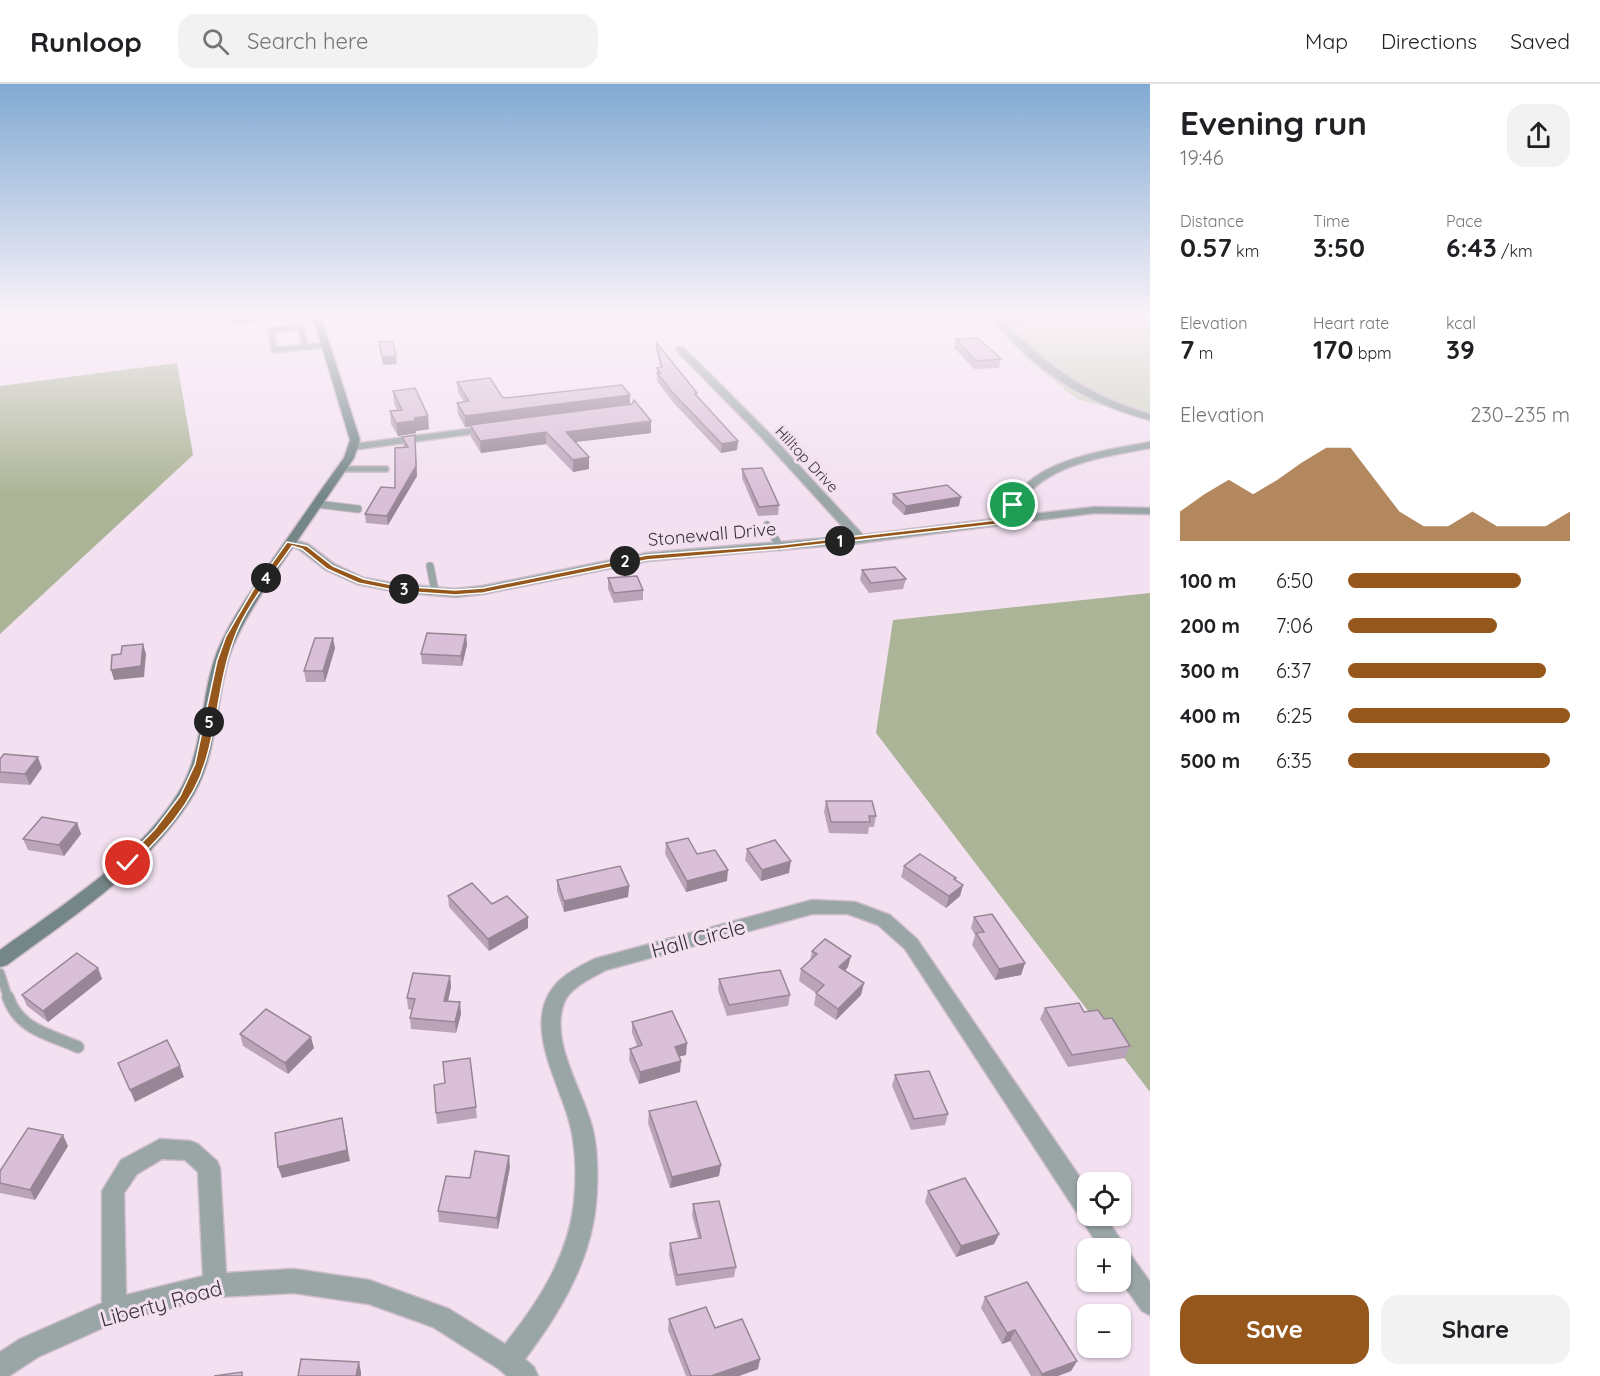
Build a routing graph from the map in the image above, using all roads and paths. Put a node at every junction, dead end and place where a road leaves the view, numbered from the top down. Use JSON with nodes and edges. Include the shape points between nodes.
{"nodes":[{"id":1,"x":335,"y":377,"type":"edge"},
{"id":2,"x":708,"y":377,"type":"edge"},
{"id":3,"x":1060,"y":377,"type":"edge"},
{"id":4,"x":1150,"y":417,"type":"edge"},
{"id":5,"x":501,"y":427,"type":"edge"},
{"id":6,"x":1150,"y":445,"type":"edge"},
{"id":7,"x":353,"y":447,"type":"junction"},
{"id":8,"x":342,"y":469,"type":"junction"},
{"id":9,"x":386,"y":469,"type":"dead end"},
{"id":10,"x":316,"y":504,"type":"junction"},
{"id":11,"x":358,"y":509,"type":"dead end"},
{"id":12,"x":1150,"y":512,"type":"edge"},
{"id":13,"x":1008,"y":520,"type":"junction"},
{"id":14,"x":767,"y":525,"type":"dead end"},
{"id":15,"x":860,"y":539,"type":"junction"},
{"id":16,"x":290,"y":543,"type":"junction"},
{"id":17,"x":780,"y":547,"type":"junction"},
{"id":18,"x":430,"y":566,"type":"dead end"},
{"id":19,"x":435,"y":591,"type":"junction"},
{"id":20,"x":0,"y":960,"type":"edge"},
{"id":21,"x":0,"y":973,"type":"edge"},
{"id":22,"x":78,"y":1047,"type":"dead end"},
{"id":23,"x":1077,"y":1193,"type":"edge"},
{"id":24,"x":1131,"y":1275,"type":"edge"},
{"id":25,"x":215,"y":1285,"type":"junction"},
{"id":26,"x":1150,"y":1303,"type":"edge"},
{"id":27,"x":114,"y":1310,"type":"junction"},
{"id":28,"x":0,"y":1367,"type":"edge"},
{"id":29,"x":517,"y":1368,"type":"edge"}],
"edges":[{"from":1,"to":7,"type":"street","via":[[355,440]]},
{"from":2,"to":15,"type":"street","name":"Hilltop Drive"},
{"from":3,"to":4,"type":"street","via":[[1107,404]]},
{"from":5,"to":7,"type":"street"},
{"from":6,"to":13,"type":"street","via":[[1039,478],[1023,491]]},
{"from":7,"to":8,"type":"street"},
{"from":8,"to":9,"type":"lane"},
{"from":8,"to":10,"type":"street"},
{"from":10,"to":11,"type":"lane"},
{"from":10,"to":16,"type":"street"},
{"from":12,"to":13,"type":"street","name":"Stonewall Drive","via":[[1095,510]]},
{"from":13,"to":15,"type":"street","name":"Stonewall Drive"},
{"from":14,"to":17,"type":"lane"},
{"from":15,"to":17,"type":"street","name":"Stonewall Drive"},
{"from":16,"to":19,"type":"street","name":"Stonewall Drive","via":[[304,547],[330,567],[361,581]]},
{"from":16,"to":20,"type":"street","via":[[231,636],[200,764],[184,797],[159,832],[128,863]]},
{"from":17,"to":19,"type":"street","name":"Stonewall Drive","via":[[647,557],[483,590]]},
{"from":18,"to":19,"type":"lane"},
{"from":21,"to":22,"type":"lane","via":[[10,1005],[24,1024]]},
{"from":23,"to":29,"type":"street","name":"Hall Circle","via":[[911,944],[884,920],[849,907],[812,907],[601,964],[569,981],[554,1003],[549,1027],[582,1132],[585,1203],[577,1242],[561,1283]]},
{"from":24,"to":26,"type":"street"},
{"from":25,"to":27,"type":"street","name":"Liberty Road"},
{"from":25,"to":27,"type":"street","via":[[208,1168],[190,1151],[160,1149],[129,1167],[113,1191]]},
{"from":25,"to":29,"type":"street","name":"Liberty Road","via":[[294,1281],[369,1292],[440,1318]]},
{"from":27,"to":28,"type":"street","name":"Liberty Road","via":[[29,1348]]}]}
